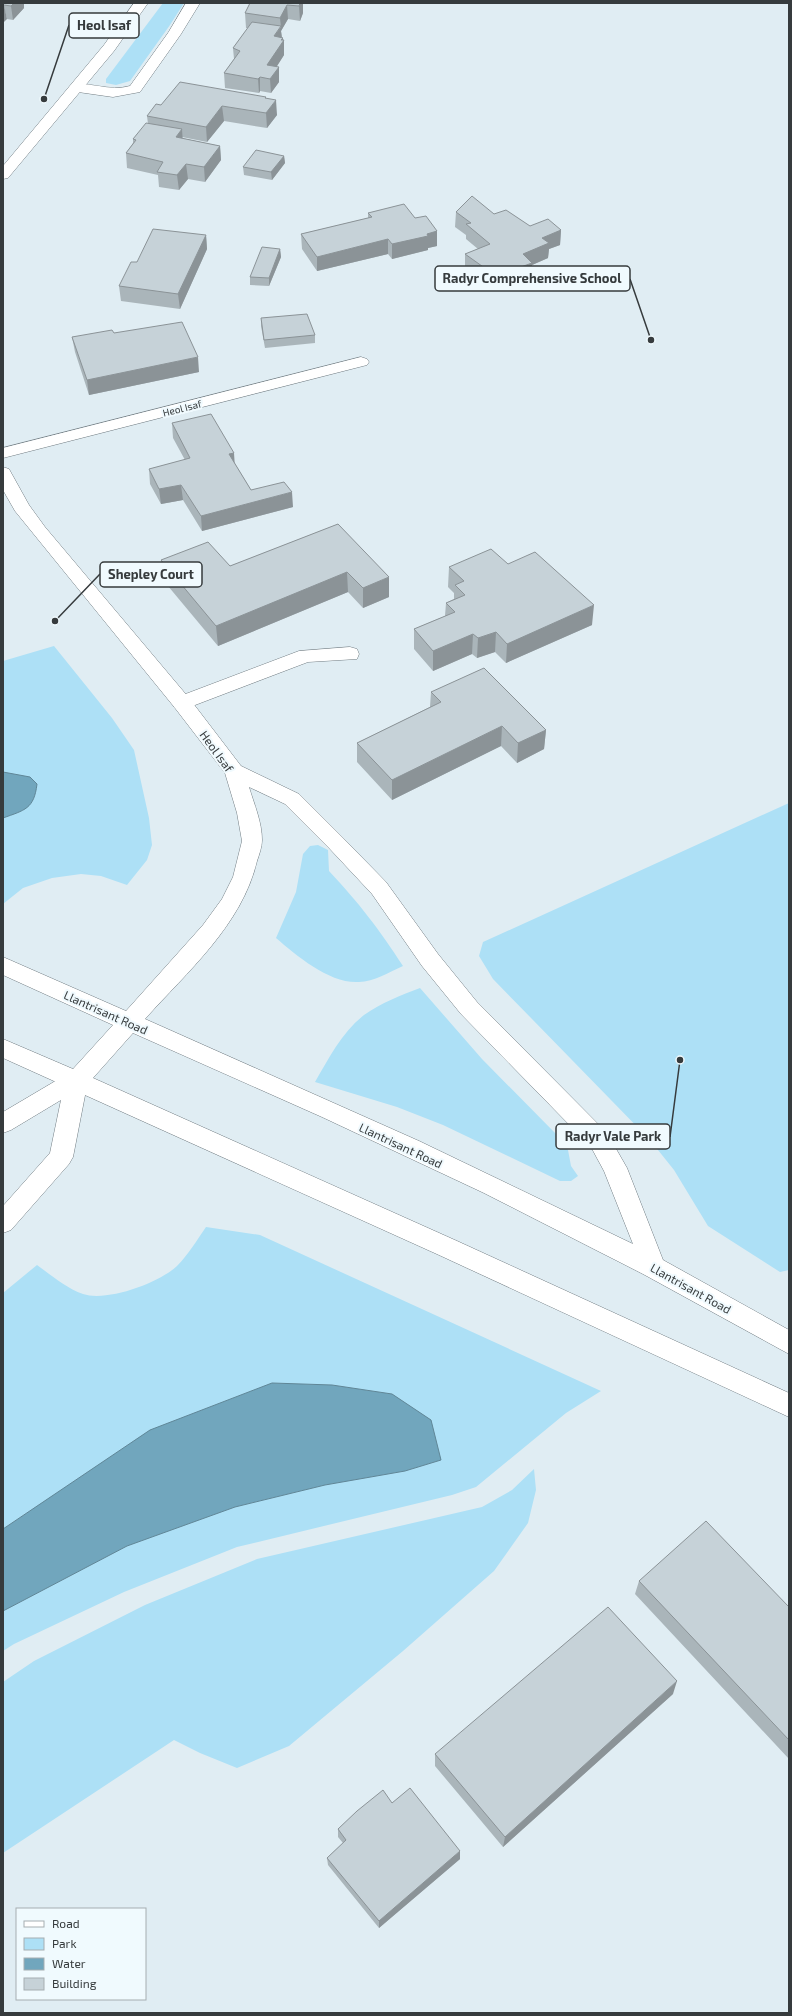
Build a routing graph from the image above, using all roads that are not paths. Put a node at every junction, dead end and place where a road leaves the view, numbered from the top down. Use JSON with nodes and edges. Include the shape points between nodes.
{"nodes":[{"id":1,"x":141,"y":3,"type":"edge"},
{"id":2,"x":193,"y":3,"type":"edge"},
{"id":3,"x":76,"y":88,"type":"junction"},
{"id":4,"x":3,"y":175,"type":"edge"},
{"id":5,"x":361,"y":362,"type":"dead end"},
{"id":6,"x":3,"y":453,"type":"edge"},
{"id":7,"x":3,"y":473,"type":"edge"},
{"id":8,"x":350,"y":654,"type":"dead end"},
{"id":9,"x":182,"y":703,"type":"junction"},
{"id":10,"x":234,"y":771,"type":"junction"},
{"id":11,"x":3,"y":966,"type":"edge"},
{"id":12,"x":130,"y":1023,"type":"junction"},
{"id":13,"x":3,"y":1048,"type":"edge"},
{"id":14,"x":77,"y":1080,"type":"junction"},
{"id":15,"x":3,"y":1123,"type":"edge"},
{"id":16,"x":3,"y":1224,"type":"edge"},
{"id":17,"x":653,"y":1266,"type":"junction"},
{"id":18,"x":789,"y":1343,"type":"edge"},
{"id":19,"x":789,"y":1405,"type":"edge"}],
"edges":[{"from":1,"to":3,"type":"main road"},
{"from":2,"to":3,"type":"main road","via":[[135,88],[126,92],[109,92]]},
{"from":3,"to":4,"type":"main road"},
{"from":5,"to":6,"type":"main road","name":"Heol Isaf"},
{"from":7,"to":9,"type":"main road","name":"Heol Isaf","via":[[21,507],[39,531]]},
{"from":8,"to":9,"type":"main road","via":[[306,656]]},
{"from":9,"to":10,"type":"main road","name":"Heol Isaf"},
{"from":10,"to":12,"type":"main road","name":"Heol Isaf","via":[[247,813],[252,841],[244,877],[231,904],[212,931]]},
{"from":10,"to":17,"type":"main road","via":[[292,798],[379,888],[430,960],[469,1008],[599,1140],[615,1168]]},
{"from":11,"to":12,"type":"main road","name":"Llantrisant Road"},
{"from":12,"to":14,"type":"main road","name":"Heol Isaf"},
{"from":12,"to":17,"type":"main road","name":"Llantrisant Road","via":[[275,1086],[506,1193]]},
{"from":13,"to":14,"type":"main road"},
{"from":14,"to":15,"type":"main road"},
{"from":14,"to":16,"type":"main road","via":[[61,1157]]},
{"from":14,"to":19,"type":"main road"},
{"from":17,"to":18,"type":"main road","name":"Llantrisant Road"}]}
